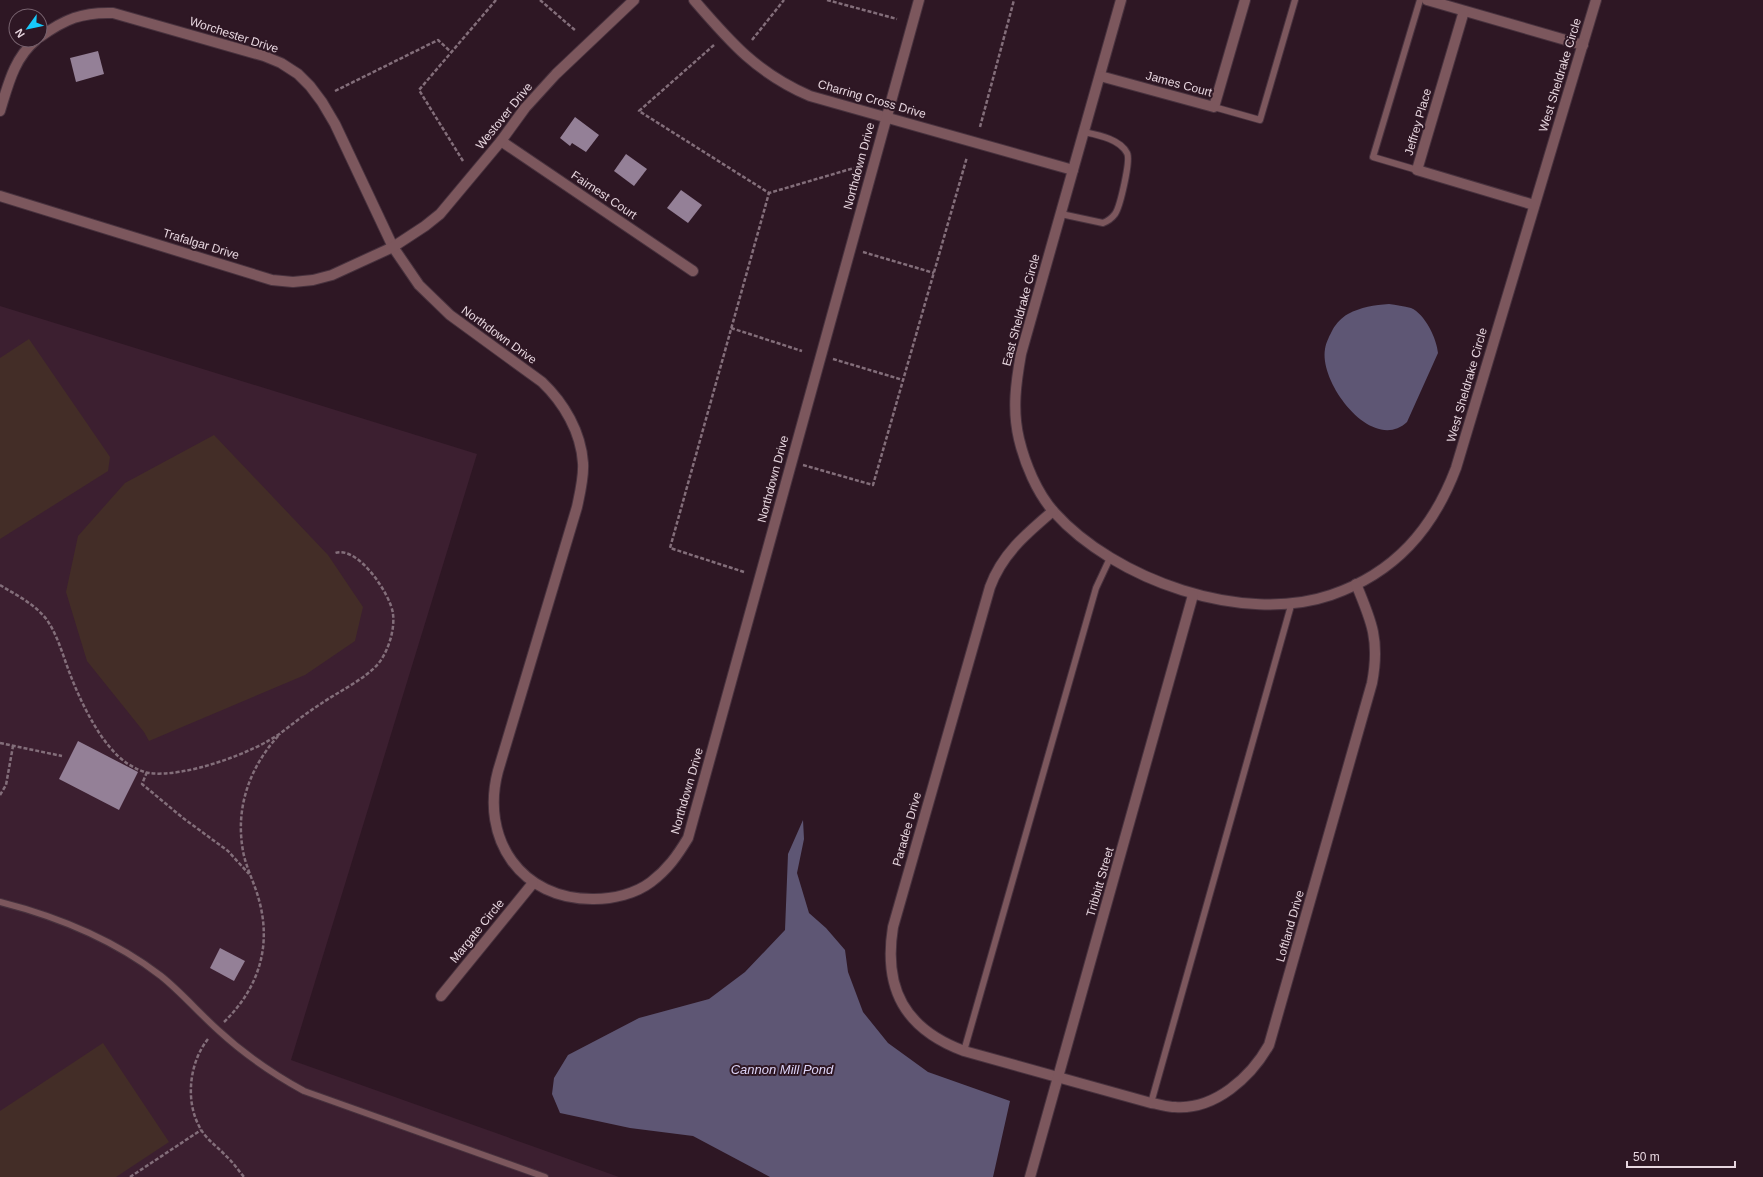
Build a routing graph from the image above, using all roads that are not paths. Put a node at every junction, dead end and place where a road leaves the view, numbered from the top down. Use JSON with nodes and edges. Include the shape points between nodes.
{"nodes":[{"id":1,"x":634,"y":0,"type":"edge"},
{"id":2,"x":694,"y":0,"type":"edge"},
{"id":3,"x":919,"y":0,"type":"edge"},
{"id":4,"x":1121,"y":0,"type":"edge"},
{"id":5,"x":1245,"y":0,"type":"edge"},
{"id":6,"x":1295,"y":0,"type":"edge"},
{"id":7,"x":1420,"y":0,"type":"edge"},
{"id":8,"x":1427,"y":0,"type":"edge"},
{"id":9,"x":1596,"y":0,"type":"edge"},
{"id":10,"x":1464,"y":11,"type":"junction"},
{"id":11,"x":48,"y":32,"type":"edge"},
{"id":12,"x":1583,"y":45,"type":"junction"},
{"id":13,"x":27,"y":48,"type":"edge"},
{"id":14,"x":1100,"y":76,"type":"junction"},
{"id":15,"x":1214,"y":107,"type":"junction"},
{"id":16,"x":0,"y":111,"type":"edge"},
{"id":17,"x":886,"y":117,"type":"junction"},
{"id":18,"x":1084,"y":132,"type":"junction"},
{"id":19,"x":501,"y":141,"type":"junction"},
{"id":20,"x":1073,"y":170,"type":"junction"},
{"id":21,"x":1417,"y":170,"type":"junction"},
{"id":22,"x":0,"y":196,"type":"edge"},
{"id":23,"x":1534,"y":205,"type":"junction"},
{"id":24,"x":1062,"y":214,"type":"junction"},
{"id":25,"x":393,"y":247,"type":"junction"},
{"id":26,"x":693,"y":271,"type":"dead end"},
{"id":27,"x":1053,"y":511,"type":"junction"},
{"id":28,"x":1110,"y":558,"type":"junction"},
{"id":29,"x":1356,"y":584,"type":"junction"},
{"id":30,"x":1193,"y":594,"type":"junction"},
{"id":31,"x":1292,"y":602,"type":"junction"},
{"id":32,"x":533,"y":883,"type":"junction"},
{"id":33,"x":0,"y":902,"type":"edge"},
{"id":34,"x":441,"y":996,"type":"dead end"},
{"id":35,"x":964,"y":1051,"type":"junction"},
{"id":36,"x":1059,"y":1076,"type":"junction"},
{"id":37,"x":1151,"y":1103,"type":"junction"},
{"id":38,"x":545,"y":1177,"type":"edge"},
{"id":39,"x":1030,"y":1177,"type":"edge"}],
"edges":[{"from":1,"to":19,"type":"street","name":"Westover Drive","via":[[556,74]]},
{"from":2,"to":17,"type":"street","name":"Charring Cross Drive","via":[[732,44],[786,85],[810,96]]},
{"from":3,"to":17,"type":"street","name":"Northdown Drive"},
{"from":4,"to":14,"type":"street","name":"East Sheldrake Circle"},
{"from":5,"to":15,"type":"street","name":"James Court"},
{"from":6,"to":15,"type":"lane","via":[[1260,120]]},
{"from":7,"to":21,"type":"lane","via":[[1373,157]]},
{"from":8,"to":10,"type":"street"},
{"from":9,"to":12,"type":"street","name":"West Sheldrake Circle"},
{"from":10,"to":12,"type":"street"},
{"from":10,"to":21,"type":"street","name":"Jeffrey Place"},
{"from":11,"to":25,"type":"street","name":"Worchester Drive","via":[[76,16],[113,13],[281,63],[298,74],[322,102],[335,124]]},
{"from":12,"to":23,"type":"street","name":"West Sheldrake Circle"},
{"from":13,"to":16,"type":"street","via":[[17,62]]},
{"from":14,"to":15,"type":"street","name":"James Court"},
{"from":14,"to":18,"type":"street","name":"East Sheldrake Circle"},
{"from":17,"to":20,"type":"street","name":"Charring Cross Drive"},
{"from":17,"to":32,"type":"street","name":"Northdown Drive","via":[[688,838],[673,862],[650,883],[631,893],[610,899],[583,899]]},
{"from":18,"to":20,"type":"street","name":"East Sheldrake Circle"},
{"from":18,"to":24,"type":"lane","via":[[1108,138],[1120,145],[1128,154],[1116,213],[1103,223]]},
{"from":19,"to":25,"type":"street","name":"Westover Drive","via":[[440,214]]},
{"from":19,"to":26,"type":"street","name":"Fairnest Court"},
{"from":20,"to":24,"type":"street","name":"East Sheldrake Circle"},
{"from":21,"to":23,"type":"street","name":"Jeffrey Place"},
{"from":22,"to":25,"type":"street","name":"Trafalgar Drive","via":[[272,280],[313,280],[354,266]]},
{"from":23,"to":29,"type":"street","name":"West Sheldrake Circle","via":[[1448,488],[1428,524],[1412,544],[1377,573]]},
{"from":24,"to":27,"type":"street","name":"East Sheldrake Circle","via":[[1021,354],[1015,385],[1019,438],[1038,488]]},
{"from":25,"to":32,"type":"street","name":"Northdown Drive","via":[[432,300],[542,382],[555,395],[565,410],[580,445],[583,464],[577,506],[498,771],[493,800],[497,834],[505,851]]},
{"from":27,"to":28,"type":"street","name":"East Sheldrake Circle","via":[[1074,532]]},
{"from":27,"to":35,"type":"street","name":"Paradee Drive","via":[[1021,538],[994,575],[893,927],[890,968],[905,1009],[932,1036],[944,1044]]},
{"from":28,"to":30,"type":"street","name":"East Sheldrake Circle","via":[[1136,572]]},
{"from":28,"to":35,"type":"lane","via":[[1096,588]]},
{"from":29,"to":31,"type":"street","name":"West Sheldrake Circle","via":[[1331,595]]},
{"from":29,"to":37,"type":"street","name":"Loftland Drive","via":[[1371,621],[1376,641],[1376,662],[1269,1045],[1260,1061],[1245,1077],[1211,1100],[1176,1108]]},
{"from":30,"to":31,"type":"street","name":"West Sheldrake Circle","via":[[1252,603]]},
{"from":30,"to":36,"type":"street","name":"Tribbitt Street"},
{"from":31,"to":37,"type":"lane"},
{"from":32,"to":34,"type":"street","name":"Margate Circle"},
{"from":33,"to":38,"type":"lane","via":[[63,920],[113,944],[161,976],[233,1044],[304,1091]]},
{"from":35,"to":36,"type":"street","name":"Paradee Drive"},
{"from":36,"to":37,"type":"street","name":"Loftland Drive"},
{"from":36,"to":39,"type":"street","name":"Tribbitt Street"}]}
